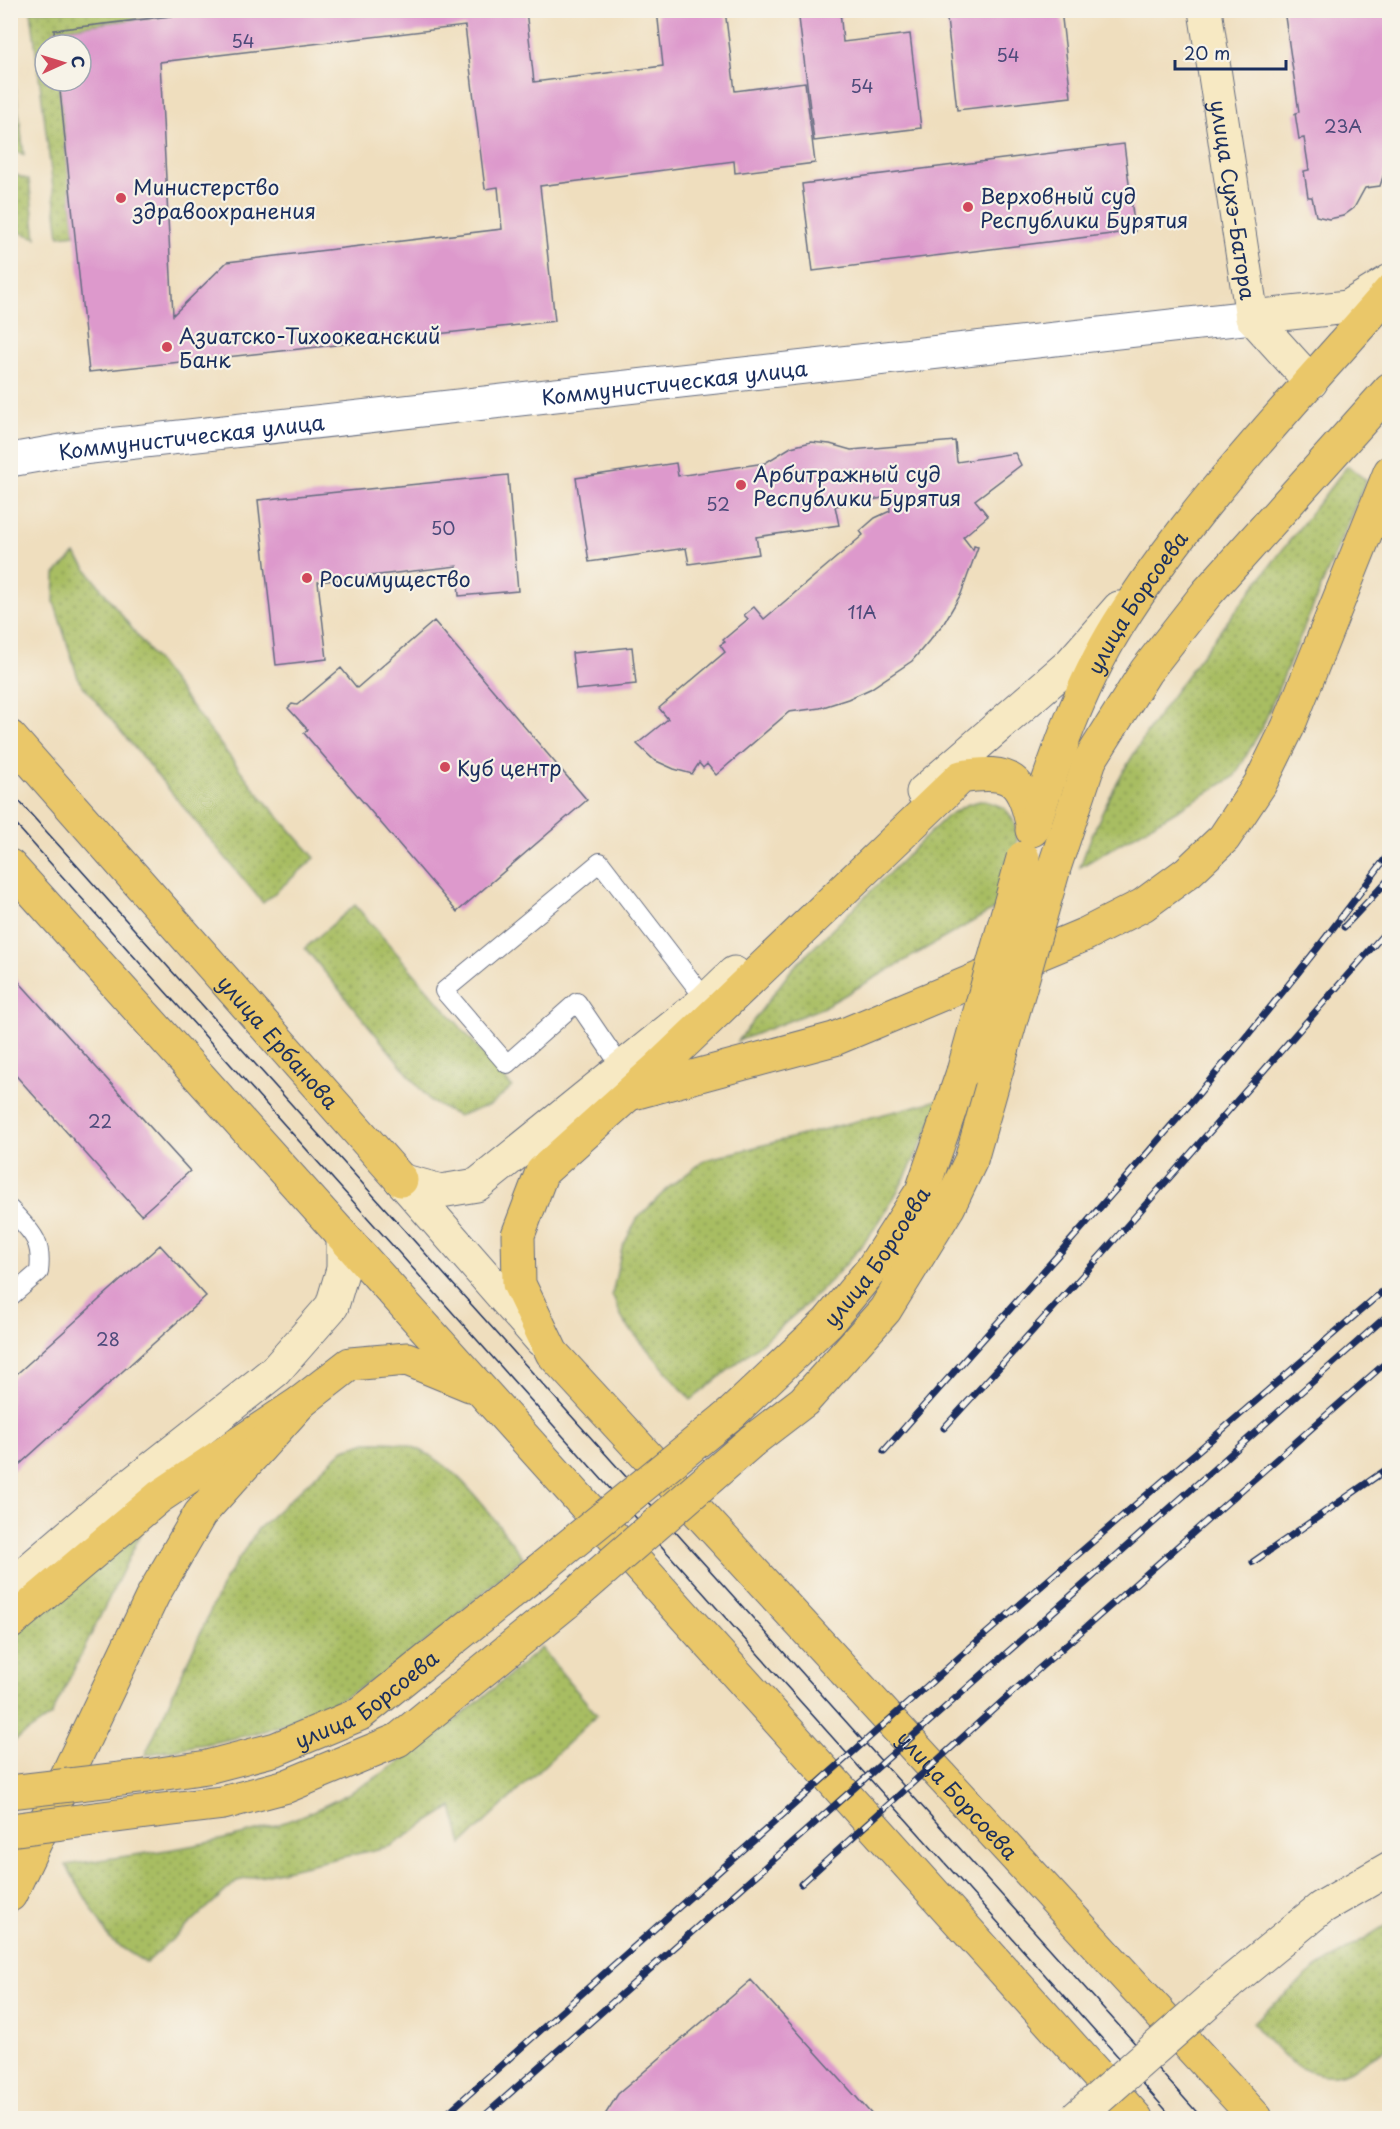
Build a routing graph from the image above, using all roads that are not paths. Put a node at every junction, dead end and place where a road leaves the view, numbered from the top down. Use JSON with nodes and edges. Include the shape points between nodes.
{"nodes":[{"id":1,"x":1205,"y":10,"type":"edge"},
{"id":2,"x":1389,"y":280,"type":"edge"},
{"id":3,"x":1389,"y":291,"type":"edge"},
{"id":4,"x":1252,"y":317,"type":"junction"},
{"id":5,"x":1311,"y":382,"type":"junction"},
{"id":6,"x":1389,"y":389,"type":"edge"},
{"id":7,"x":10,"y":460,"type":"edge"},
{"id":8,"x":1389,"y":472,"type":"edge"},
{"id":9,"x":1157,"y":567,"type":"junction"},
{"id":10,"x":15,"y":738,"type":"edge"},
{"id":11,"x":1028,"y":843,"type":"junction"},
{"id":12,"x":10,"y":866,"type":"edge"},
{"id":13,"x":706,"y":1000,"type":"junction"},
{"id":14,"x":625,"y":1081,"type":"junction"},
{"id":15,"x":401,"y":1180,"type":"junction"},
{"id":16,"x":10,"y":1209,"type":"edge"},
{"id":17,"x":343,"y":1237,"type":"junction"},
{"id":18,"x":10,"y":1297,"type":"edge"},
{"id":19,"x":552,"y":1353,"type":"junction"},
{"id":20,"x":479,"y":1389,"type":"junction"},
{"id":21,"x":301,"y":1402,"type":"junction"},
{"id":22,"x":10,"y":1586,"type":"edge"},
{"id":23,"x":10,"y":1623,"type":"edge"},
{"id":24,"x":10,"y":1792,"type":"edge"},
{"id":25,"x":10,"y":1830,"type":"edge"},
{"id":26,"x":1389,"y":1868,"type":"edge"},
{"id":27,"x":10,"y":1895,"type":"edge"},
{"id":28,"x":1076,"y":2118,"type":"edge"},
{"id":29,"x":1136,"y":2118,"type":"edge"},
{"id":30,"x":1256,"y":2118,"type":"edge"}],
"edges":[{"from":1,"to":4,"type":"main road","name":"улица Сухэ-Батора"},
{"from":2,"to":4,"type":"main road","via":[[1348,307]]},
{"from":3,"to":5,"type":"main road","name":"улица Борсоева"},
{"from":4,"to":5,"type":"main road"},
{"from":4,"to":7,"type":"street","name":"Коммунистическая улица","via":[[508,399]]},
{"from":5,"to":9,"type":"main road","name":"улица Борсоева","via":[[1226,476]]},
{"from":6,"to":25,"type":"main road","name":"улица Борсоева","bridge":true,"via":[[1207,593],[1146,671],[1090,760],[1054,868],[971,1160],[925,1249],[885,1310],[804,1401],[398,1740],[287,1786],[223,1803]]},
{"from":8,"to":14,"type":"main road","name":"улица Борсоева","via":[[1284,737],[1260,784],[1224,838],[1188,872],[1143,905],[1086,934],[834,1039]]},
{"from":9,"to":11,"type":"main road","name":"улица Борсоева","via":[[1099,660],[1061,744]]},
{"from":9,"to":13,"type":"main road","name":"улица Борсоева","via":[[1070,664],[931,784]]},
{"from":10,"to":15,"type":"main road","name":"улица Ербанова"},
{"from":11,"to":14,"type":"main road","name":"улица Борсоева","via":[[1027,800],[1012,781],[991,772],[961,777],[660,1066]]},
{"from":11,"to":24,"type":"main road","name":"улица Борсоева","bridge":true,"via":[[963,1072],[922,1191],[872,1269],[828,1322],[732,1413],[360,1714],[276,1749],[207,1767]]},
{"from":12,"to":17,"type":"main road"},
{"from":13,"to":14,"type":"main road","name":"улица Борсоева"},
{"from":13,"to":14,"type":"lane","via":[[600,862],[444,991],[507,1064],[577,1002]]},
{"from":14,"to":15,"type":"main road","name":"улица Борсоева","via":[[477,1185],[441,1191]]},
{"from":14,"to":19,"type":"main road","name":"улица Борсоева","via":[[542,1172],[518,1235],[519,1284]]},
{"from":15,"to":19,"type":"main road","name":"улица Ербанова"},
{"from":16,"to":18,"type":"lane","via":[[34,1235],[42,1253],[39,1272]]},
{"from":17,"to":20,"type":"main road"},
{"from":17,"to":22,"type":"main road","via":[[343,1269],[333,1306],[275,1371],[99,1509]]},
{"from":19,"to":30,"type":"main road","name":"улица Борсоева"},
{"from":20,"to":21,"type":"main road","via":[[407,1359],[350,1364]]},
{"from":20,"to":29,"type":"main road"},
{"from":21,"to":23,"type":"main road","via":[[159,1497]]},
{"from":21,"to":27,"type":"main road","via":[[200,1514],[153,1595]]},
{"from":26,"to":28,"type":"main road","bridge":true,"via":[[1322,1908],[1228,1984]]}]}
